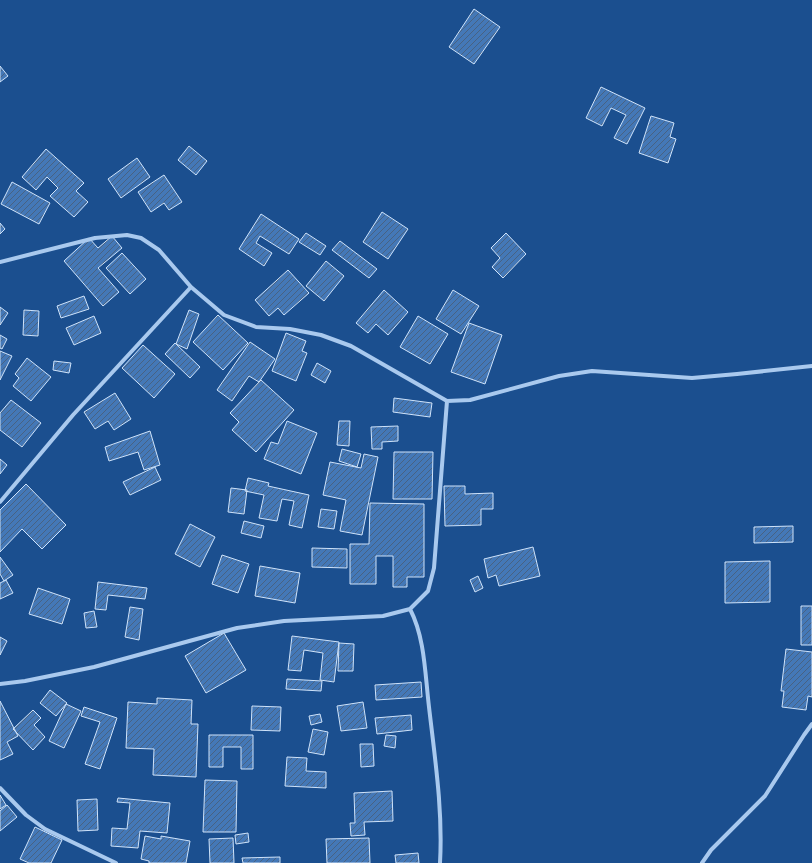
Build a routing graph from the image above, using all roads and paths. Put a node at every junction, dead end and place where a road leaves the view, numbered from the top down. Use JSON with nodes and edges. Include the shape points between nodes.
{"nodes":[{"id":1,"x":0,"y":262,"type":"edge"},
{"id":2,"x":191,"y":287,"type":"junction"},
{"id":3,"x":812,"y":366,"type":"edge"},
{"id":4,"x":447,"y":401,"type":"junction"},
{"id":5,"x":0,"y":502,"type":"edge"},
{"id":6,"x":410,"y":609,"type":"junction"},
{"id":7,"x":0,"y":684,"type":"edge"},
{"id":8,"x":812,"y":724,"type":"edge"},
{"id":9,"x":0,"y":788,"type":"edge"},
{"id":10,"x":116,"y":863,"type":"edge"},
{"id":11,"x":440,"y":863,"type":"edge"},
{"id":12,"x":702,"y":863,"type":"edge"}],
"edges":[{"from":1,"to":2,"type":"street","via":[[95,238],[127,235],[141,238],[159,250]]},
{"from":2,"to":4,"type":"street","via":[[224,315],[256,327],[290,329],[321,335],[351,346]]},
{"from":2,"to":5,"type":"street","via":[[73,415]]},
{"from":3,"to":4,"type":"street","via":[[692,378],[592,371],[558,376],[470,400]]},
{"from":4,"to":6,"type":"street","via":[[434,568],[428,591]]},
{"from":6,"to":7,"type":"street","via":[[383,616],[284,621],[236,628],[94,667]]},
{"from":6,"to":11,"type":"street","via":[[417,622],[423,654],[438,788]]},
{"from":8,"to":12,"type":"street","via":[[765,796],[711,850]]},
{"from":9,"to":10,"type":"street","via":[[26,815],[45,829]]}]}
